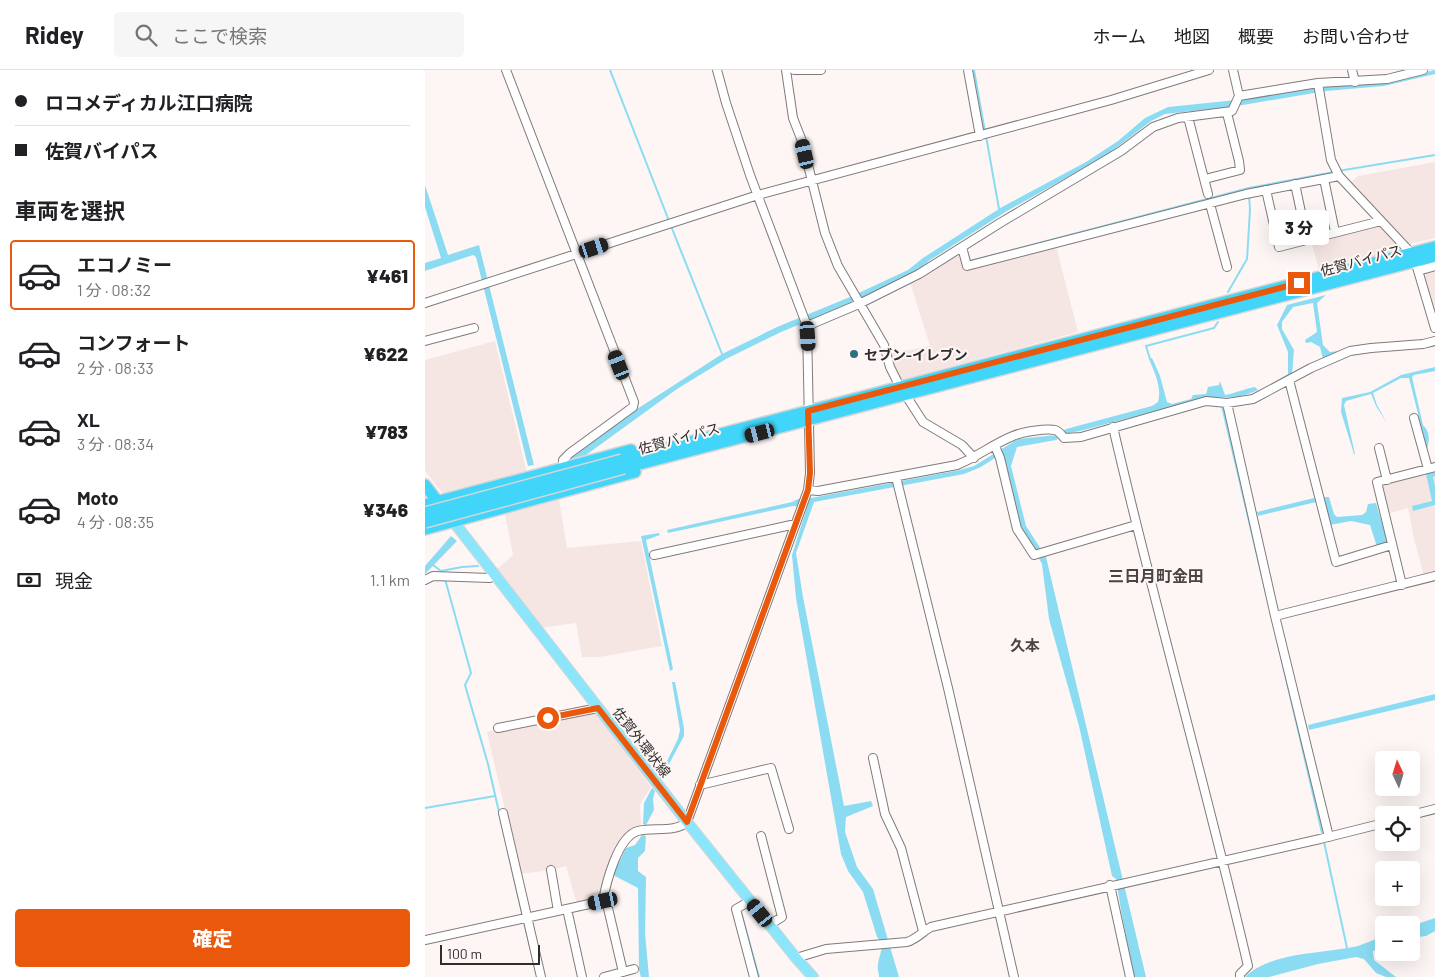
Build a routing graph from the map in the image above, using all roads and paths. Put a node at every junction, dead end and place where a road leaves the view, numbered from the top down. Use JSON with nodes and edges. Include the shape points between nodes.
{"nodes":[{"id":1,"x":507,"y":70,"type":"edge"},
{"id":2,"x":717,"y":70,"type":"edge"},
{"id":3,"x":786,"y":70,"type":"edge"},
{"id":4,"x":794,"y":70,"type":"edge"},
{"id":5,"x":821,"y":70,"type":"edge"},
{"id":6,"x":968,"y":70,"type":"edge"},
{"id":7,"x":1209,"y":70,"type":"edge"},
{"id":8,"x":1233,"y":70,"type":"edge"},
{"id":9,"x":1352,"y":70,"type":"edge"},
{"id":10,"x":1423,"y":70,"type":"edge"},
{"id":11,"x":1355,"y":82,"type":"junction"},
{"id":12,"x":1318,"y":83,"type":"junction"},
{"id":13,"x":1239,"y":96,"type":"junction"},
{"id":14,"x":1229,"y":112,"type":"junction"},
{"id":15,"x":1188,"y":117,"type":"junction"},
{"id":16,"x":980,"y":136,"type":"junction"},
{"id":17,"x":1337,"y":173,"type":"junction"},
{"id":18,"x":1205,"y":179,"type":"junction"},
{"id":19,"x":1324,"y":179,"type":"junction"},
{"id":20,"x":811,"y":181,"type":"junction"},
{"id":21,"x":1295,"y":184,"type":"junction"},
{"id":22,"x":1266,"y":190,"type":"junction"},
{"id":23,"x":1209,"y":194,"type":"dead end"},
{"id":24,"x":758,"y":195,"type":"junction"},
{"id":25,"x":1211,"y":204,"type":"junction"},
{"id":26,"x":1381,"y":221,"type":"junction"},
{"id":27,"x":1335,"y":232,"type":"junction"},
{"id":28,"x":1307,"y":240,"type":"junction"},
{"id":29,"x":965,"y":245,"type":"junction"},
{"id":30,"x":1435,"y":247,"type":"edge"},
{"id":31,"x":576,"y":253,"type":"junction"},
{"id":32,"x":1435,"y":256,"type":"edge"},
{"id":33,"x":1415,"y":262,"type":"junction"},
{"id":34,"x":1435,"y":266,"type":"edge"},
{"id":35,"x":1227,"y":267,"type":"dead end"},
{"id":36,"x":425,"y":303,"type":"edge"},
{"id":37,"x":859,"y":304,"type":"junction"},
{"id":38,"x":807,"y":326,"type":"junction"},
{"id":39,"x":474,"y":328,"type":"dead end"},
{"id":40,"x":1435,"y":328,"type":"edge"},
{"id":41,"x":425,"y":341,"type":"edge"},
{"id":42,"x":1435,"y":341,"type":"edge"},
{"id":43,"x":1289,"y":380,"type":"junction"},
{"id":44,"x":904,"y":391,"type":"junction"},
{"id":45,"x":1227,"y":402,"type":"junction"},
{"id":46,"x":808,"y":416,"type":"junction"},
{"id":47,"x":1415,"y":418,"type":"dead end"},
{"id":48,"x":1113,"y":428,"type":"junction"},
{"id":49,"x":727,"y":436,"type":"junction"},
{"id":50,"x":1379,"y":448,"type":"dead end"},
{"id":51,"x":997,"y":451,"type":"junction"},
{"id":52,"x":974,"y":458,"type":"junction"},
{"id":53,"x":623,"y":464,"type":"junction"},
{"id":54,"x":563,"y":468,"type":"junction"},
{"id":55,"x":1432,"y":468,"type":"edge"},
{"id":56,"x":1387,"y":480,"type":"junction"},
{"id":57,"x":897,"y":482,"type":"junction"},
{"id":58,"x":425,"y":485,"type":"edge"},
{"id":59,"x":807,"y":494,"type":"junction"},
{"id":60,"x":438,"y":502,"type":"junction"},
{"id":61,"x":425,"y":506,"type":"edge"},
{"id":62,"x":425,"y":513,"type":"edge"},
{"id":63,"x":453,"y":521,"type":"junction"},
{"id":64,"x":425,"y":522,"type":"edge"},
{"id":65,"x":1135,"y":525,"type":"junction"},
{"id":66,"x":795,"y":526,"type":"junction"},
{"id":67,"x":425,"y":528,"type":"edge"},
{"id":68,"x":1392,"y":545,"type":"junction"},
{"id":69,"x":654,"y":555,"type":"dead end"},
{"id":70,"x":494,"y":575,"type":"junction"},
{"id":71,"x":1435,"y":576,"type":"edge"},
{"id":72,"x":425,"y":580,"type":"edge"},
{"id":73,"x":1402,"y":585,"type":"junction"},
{"id":74,"x":1275,"y":616,"type":"junction"},
{"id":75,"x":598,"y":708,"type":"junction"},
{"id":76,"x":497,"y":728,"type":"dead end"},
{"id":77,"x":873,"y":758,"type":"dead end"},
{"id":78,"x":700,"y":785,"type":"junction"},
{"id":79,"x":1435,"y":809,"type":"edge"},
{"id":80,"x":503,"y":813,"type":"dead end"},
{"id":81,"x":1420,"y":813,"type":"edge"},
{"id":82,"x":687,"y":822,"type":"junction"},
{"id":83,"x":1375,"y":824,"type":"edge"},
{"id":84,"x":789,"y":830,"type":"dead end"},
{"id":85,"x":761,"y":836,"type":"dead end"},
{"id":86,"x":1329,"y":837,"type":"junction"},
{"id":87,"x":1224,"y":860,"type":"junction"},
{"id":88,"x":551,"y":870,"type":"dead end"},
{"id":89,"x":1113,"y":885,"type":"junction"},
{"id":90,"x":603,"y":901,"type":"junction"},
{"id":91,"x":750,"y":901,"type":"junction"},
{"id":92,"x":567,"y":909,"type":"junction"},
{"id":93,"x":558,"y":911,"type":"junction"},
{"id":94,"x":999,"y":912,"type":"junction"},
{"id":95,"x":525,"y":918,"type":"junction"},
{"id":96,"x":769,"y":925,"type":"junction"},
{"id":97,"x":923,"y":931,"type":"junction"},
{"id":98,"x":425,"y":940,"type":"edge"},
{"id":99,"x":796,"y":958,"type":"junction"},
{"id":100,"x":634,"y":969,"type":"dead end"},
{"id":101,"x":623,"y":972,"type":"junction"},
{"id":102,"x":541,"y":977,"type":"edge"},
{"id":103,"x":582,"y":977,"type":"edge"},
{"id":104,"x":605,"y":977,"type":"edge"},
{"id":105,"x":754,"y":977,"type":"edge"},
{"id":106,"x":813,"y":977,"type":"edge"},
{"id":107,"x":1014,"y":977,"type":"edge"},
{"id":108,"x":1130,"y":977,"type":"edge"},
{"id":109,"x":1240,"y":977,"type":"edge"}],
"edges":[{"from":1,"to":31,"type":"street"},
{"from":2,"to":24,"type":"street","via":[[725,103]]},
{"from":3,"to":20,"type":"street","via":[[793,118]]},
{"from":4,"to":5,"type":"street"},
{"from":6,"to":16,"type":"street"},
{"from":7,"to":16,"type":"street"},
{"from":8,"to":13,"type":"street"},
{"from":9,"to":11,"type":"street"},
{"from":10,"to":11,"type":"street","via":[[1387,79]]},
{"from":11,"to":12,"type":"street"},
{"from":12,"to":13,"type":"street"},
{"from":12,"to":17,"type":"street","via":[[1331,160]]},
{"from":13,"to":14,"type":"street"},
{"from":14,"to":15,"type":"street"},
{"from":14,"to":18,"type":"street","via":[[1240,170]]},
{"from":15,"to":18,"type":"street"},
{"from":15,"to":29,"type":"street","via":[[1153,127],[1121,151]]},
{"from":16,"to":20,"type":"street"},
{"from":17,"to":19,"type":"street"},
{"from":17,"to":26,"type":"street"},
{"from":18,"to":23,"type":"street"},
{"from":19,"to":21,"type":"street"},
{"from":19,"to":27,"type":"street"},
{"from":20,"to":24,"type":"street"},
{"from":20,"to":37,"type":"street","via":[[825,233],[838,266]]},
{"from":21,"to":22,"type":"street"},
{"from":21,"to":28,"type":"street"},
{"from":22,"to":25,"type":"street"},
{"from":22,"to":28,"type":"street","via":[[1279,247]]},
{"from":24,"to":31,"type":"street"},
{"from":24,"to":38,"type":"street"},
{"from":25,"to":29,"type":"street","via":[[967,266]]},
{"from":25,"to":35,"type":"street"},
{"from":26,"to":27,"type":"street"},
{"from":26,"to":33,"type":"street"},
{"from":27,"to":28,"type":"street"},
{"from":29,"to":37,"type":"street","via":[[919,274]]},
{"from":30,"to":33,"type":"highway","name":"佐賀バイパス"},
{"from":31,"to":36,"type":"street"},
{"from":31,"to":54,"type":"street","via":[[634,402],[633,407],[570,453],[563,460]]},
{"from":32,"to":33,"type":"highway","name":"佐賀バイパス"},
{"from":33,"to":34,"type":"street"},
{"from":33,"to":40,"type":"street"},
{"from":33,"to":44,"type":"highway","name":"佐賀バイパス"},
{"from":37,"to":38,"type":"street"},
{"from":37,"to":44,"type":"street","via":[[884,345],[890,367]]},
{"from":38,"to":46,"type":"street"},
{"from":39,"to":41,"type":"street"},
{"from":42,"to":43,"type":"street","via":[[1351,352]]},
{"from":43,"to":45,"type":"street","via":[[1253,399]]},
{"from":43,"to":68,"type":"street","via":[[1336,562]]},
{"from":44,"to":46,"type":"highway","name":"佐賀バイパス"},
{"from":44,"to":52,"type":"street","via":[[923,422],[962,445]]},
{"from":45,"to":48,"type":"street","via":[[1206,401]]},
{"from":45,"to":74,"type":"street"},
{"from":46,"to":49,"type":"highway","name":"佐賀バイパス"},
{"from":46,"to":59,"type":"street","via":[[810,473]]},
{"from":47,"to":55,"type":"street"},
{"from":48,"to":51,"type":"street","via":[[1081,437],[1061,435],[1055,430],[1014,435]]},
{"from":48,"to":65,"type":"street"},
{"from":49,"to":53,"type":"highway","name":"佐賀バイパス"},
{"from":49,"to":54,"type":"highway","via":[[703,432]]},
{"from":49,"to":63,"type":"highway","via":[[705,454]]},
{"from":50,"to":56,"type":"street"},
{"from":51,"to":52,"type":"street"},
{"from":51,"to":65,"type":"street","via":[[1017,529],[1034,555]]},
{"from":52,"to":57,"type":"street"},
{"from":53,"to":62,"type":"highway","name":"佐賀バイパス","bridge":true},
{"from":53,"to":64,"type":"highway","name":"佐賀バイパス","bridge":true},
{"from":54,"to":60,"type":"highway"},
{"from":55,"to":56,"type":"street"},
{"from":56,"to":68,"type":"street","via":[[1377,482]]},
{"from":57,"to":59,"type":"street"},
{"from":57,"to":94,"type":"street"},
{"from":58,"to":60,"type":"highway"},
{"from":59,"to":66,"type":"street"},
{"from":60,"to":61,"type":"highway"},
{"from":60,"to":63,"type":"highway"},
{"from":63,"to":67,"type":"highway"},
{"from":63,"to":70,"type":"main road","name":"佐賀外環状線"},
{"from":65,"to":87,"type":"street"},
{"from":66,"to":69,"type":"street"},
{"from":66,"to":78,"type":"street"},
{"from":68,"to":73,"type":"street"},
{"from":70,"to":72,"type":"street","via":[[490,578],[433,576]]},
{"from":70,"to":75,"type":"main road","name":"佐賀外環状線"},
{"from":71,"to":73,"type":"street"},
{"from":73,"to":74,"type":"street"},
{"from":74,"to":86,"type":"street"},
{"from":75,"to":76,"type":"street"},
{"from":75,"to":82,"type":"main road","name":"佐賀外環状線"},
{"from":77,"to":97,"type":"street","via":[[885,814],[901,848]]},
{"from":78,"to":82,"type":"street"},
{"from":78,"to":84,"type":"street","via":[[771,768]]},
{"from":79,"to":81,"type":"street"},
{"from":80,"to":95,"type":"street"},
{"from":82,"to":90,"type":"street","via":[[674,827],[636,831],[624,842],[606,881]]},
{"from":82,"to":91,"type":"main road","name":"佐賀外環状線"},
{"from":83,"to":86,"type":"street"},
{"from":85,"to":96,"type":"street","via":[[782,916]]},
{"from":86,"to":87,"type":"street"},
{"from":87,"to":89,"type":"street"},
{"from":87,"to":109,"type":"street","via":[[1249,966]]},
{"from":88,"to":93,"type":"street"},
{"from":89,"to":94,"type":"street"},
{"from":89,"to":108,"type":"street"},
{"from":90,"to":92,"type":"street"},
{"from":90,"to":101,"type":"street","via":[[607,904]]},
{"from":91,"to":96,"type":"main road","name":"佐賀外環状線"},
{"from":91,"to":105,"type":"street","via":[[736,909]]},
{"from":92,"to":93,"type":"street"},
{"from":92,"to":103,"type":"street"},
{"from":93,"to":95,"type":"street"},
{"from":94,"to":97,"type":"street"},
{"from":94,"to":107,"type":"street"},
{"from":95,"to":98,"type":"street"},
{"from":95,"to":102,"type":"street"},
{"from":96,"to":99,"type":"main road","name":"佐賀外環状線"},
{"from":97,"to":99,"type":"street","via":[[916,939],[907,942],[826,949]]},
{"from":99,"to":106,"type":"main road","name":"佐賀外環状線"},
{"from":100,"to":101,"type":"street"},
{"from":101,"to":104,"type":"street"}]}
